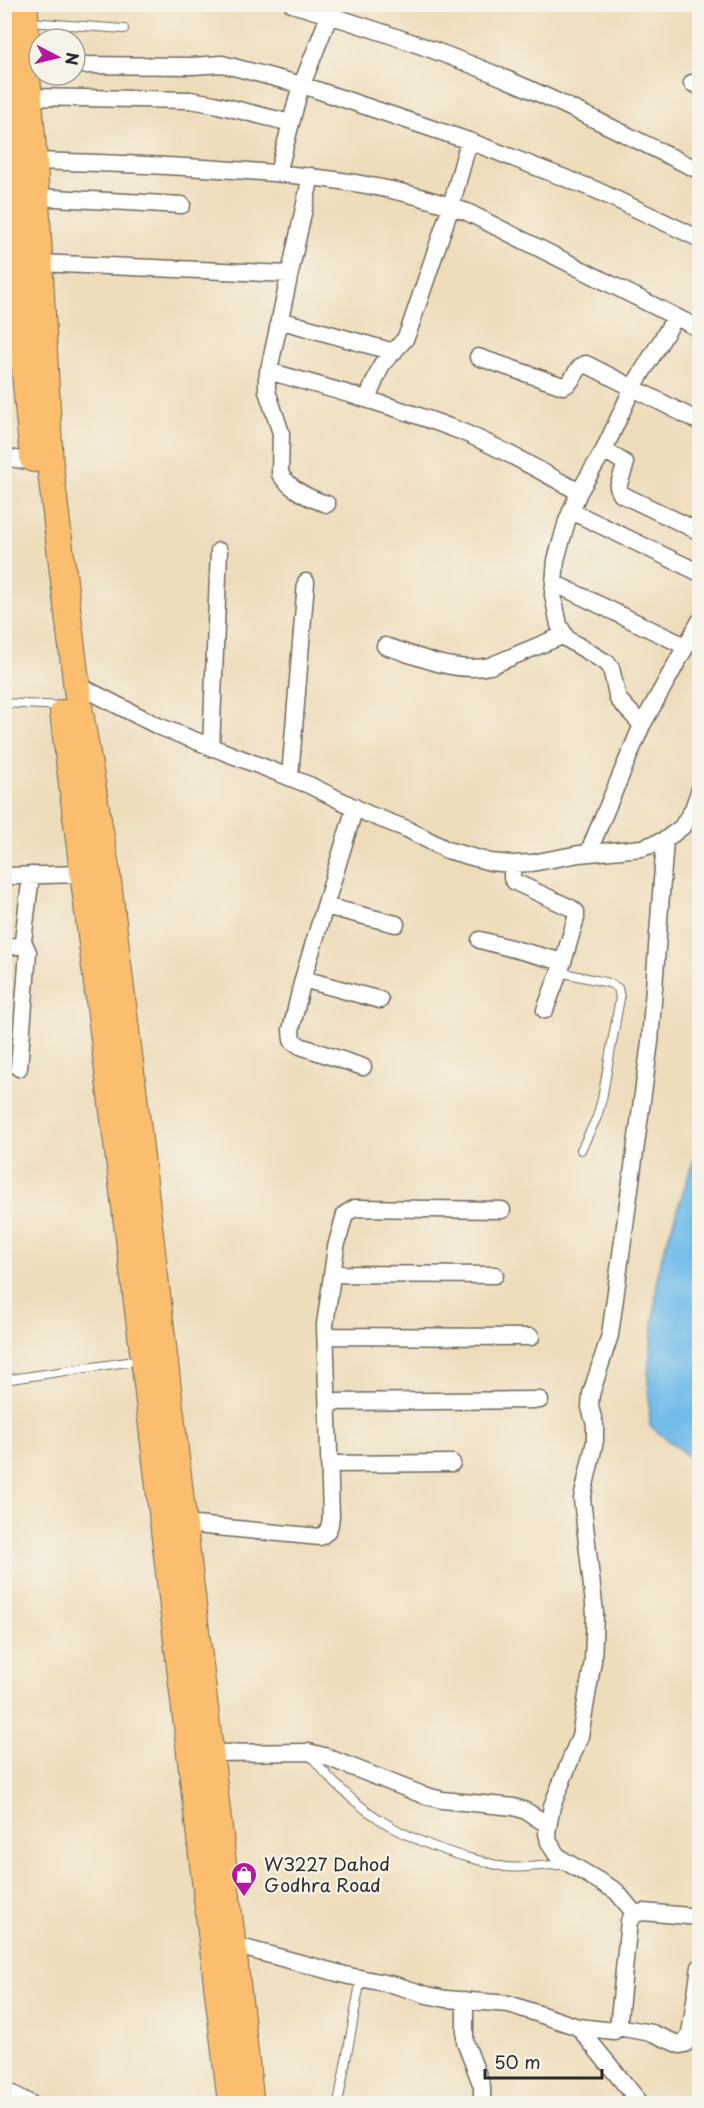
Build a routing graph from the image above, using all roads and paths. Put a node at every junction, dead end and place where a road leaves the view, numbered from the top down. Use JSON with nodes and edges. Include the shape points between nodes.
{"nodes":[{"id":1,"x":6,"y":4,"type":"edge"},
{"id":2,"x":292,"y":4,"type":"edge"},
{"id":3,"x":330,"y":10,"type":"edge"},
{"id":4,"x":26,"y":13,"type":"edge"},
{"id":5,"x":124,"y":29,"type":"dead end"},
{"id":6,"x":87,"y":65,"type":"edge"},
{"id":7,"x":302,"y":85,"type":"junction"},
{"id":8,"x":30,"y":87,"type":"edge"},
{"id":9,"x":28,"y":97,"type":"junction"},
{"id":10,"x":291,"y":123,"type":"junction"},
{"id":11,"x":16,"y":126,"type":"edge"},
{"id":12,"x":469,"y":141,"type":"junction"},
{"id":13,"x":34,"y":161,"type":"junction"},
{"id":14,"x":699,"y":171,"type":"edge"},
{"id":15,"x":278,"y":173,"type":"junction"},
{"id":16,"x":311,"y":176,"type":"junction"},
{"id":17,"x":36,"y":197,"type":"junction"},
{"id":18,"x":182,"y":205,"type":"dead end"},
{"id":19,"x":451,"y":206,"type":"junction"},
{"id":20,"x":699,"y":239,"type":"edge"},
{"id":21,"x":38,"y":263,"type":"junction"},
{"id":22,"x":289,"y":274,"type":"junction"},
{"id":23,"x":675,"y":318,"type":"junction"},
{"id":24,"x":279,"y":320,"type":"junction"},
{"id":25,"x":699,"y":329,"type":"edge"},
{"id":26,"x":394,"y":352,"type":"junction"},
{"id":27,"x":478,"y":357,"type":"dead end"},
{"id":28,"x":14,"y":360,"type":"edge"},
{"id":29,"x":268,"y":371,"type":"junction"},
{"id":30,"x":633,"y":387,"type":"junction"},
{"id":31,"x":367,"y":399,"type":"junction"},
{"id":32,"x":699,"y":422,"type":"edge"},
{"id":33,"x":604,"y":450,"type":"junction"},
{"id":34,"x":4,"y":457,"type":"edge"},
{"id":35,"x":33,"y":462,"type":"junction"},
{"id":36,"x":579,"y":492,"type":"junction"},
{"id":37,"x":327,"y":504,"type":"dead end"},
{"id":38,"x":571,"y":511,"type":"junction"},
{"id":39,"x":699,"y":532,"type":"edge"},
{"id":40,"x":219,"y":551,"type":"dead end"},
{"id":41,"x":699,"y":573,"type":"edge"},
{"id":42,"x":306,"y":582,"type":"dead end"},
{"id":43,"x":554,"y":583,"type":"junction"},
{"id":44,"x":699,"y":621,"type":"edge"},
{"id":45,"x":564,"y":635,"type":"junction"},
{"id":46,"x":385,"y":646,"type":"dead end"},
{"id":47,"x":685,"y":646,"type":"junction"},
{"id":48,"x":76,"y":684,"type":"junction"},
{"id":49,"x":4,"y":704,"type":"edge"},
{"id":50,"x":62,"y":705,"type":"junction"},
{"id":51,"x":642,"y":725,"type":"junction"},
{"id":52,"x":211,"y":748,"type":"junction"},
{"id":53,"x":290,"y":777,"type":"junction"},
{"id":54,"x":699,"y":789,"type":"edge"},
{"id":55,"x":355,"y":807,"type":"junction"},
{"id":56,"x":665,"y":840,"type":"junction"},
{"id":57,"x":588,"y":853,"type":"junction"},
{"id":58,"x":512,"y":864,"type":"junction"},
{"id":59,"x":84,"y":874,"type":"junction"},
{"id":60,"x":31,"y":875,"type":"junction"},
{"id":61,"x":4,"y":876,"type":"edge"},
{"id":62,"x":325,"y":906,"type":"junction"},
{"id":63,"x":396,"y":924,"type":"dead end"},
{"id":64,"x":480,"y":940,"type":"dead end"},
{"id":65,"x":23,"y":941,"type":"junction"},
{"id":66,"x":4,"y":947,"type":"edge"},
{"id":67,"x":562,"y":967,"type":"junction"},
{"id":68,"x":303,"y":979,"type":"junction"},
{"id":69,"x":380,"y":1000,"type":"dead end"},
{"id":70,"x":545,"y":1010,"type":"dead end"},
{"id":71,"x":363,"y":1066,"type":"dead end"},
{"id":72,"x":19,"y":1068,"type":"dead end"},
{"id":73,"x":581,"y":1150,"type":"dead end"},
{"id":74,"x":502,"y":1210,"type":"dead end"},
{"id":75,"x":332,"y":1274,"type":"junction"},
{"id":76,"x":495,"y":1275,"type":"dead end"},
{"id":77,"x":326,"y":1336,"type":"junction"},
{"id":78,"x":531,"y":1337,"type":"dead end"},
{"id":79,"x":154,"y":1358,"type":"junction"},
{"id":80,"x":4,"y":1380,"type":"edge"},
{"id":81,"x":540,"y":1400,"type":"dead end"},
{"id":82,"x":327,"y":1402,"type":"junction"},
{"id":83,"x":452,"y":1463,"type":"dead end"},
{"id":84,"x":329,"y":1464,"type":"junction"},
{"id":85,"x":185,"y":1524,"type":"junction"},
{"id":86,"x":308,"y":1752,"type":"junction"},
{"id":87,"x":211,"y":1753,"type":"junction"},
{"id":88,"x":548,"y":1825,"type":"junction"},
{"id":89,"x":572,"y":1865,"type":"junction"},
{"id":90,"x":635,"y":1914,"type":"junction"},
{"id":91,"x":699,"y":1917,"type":"edge"},
{"id":92,"x":233,"y":1945,"type":"junction"},
{"id":93,"x":699,"y":1967,"type":"edge"},
{"id":94,"x":361,"y":1978,"type":"junction"},
{"id":95,"x":465,"y":2000,"type":"junction"},
{"id":96,"x":578,"y":2027,"type":"junction"},
{"id":97,"x":617,"y":2027,"type":"junction"},
{"id":98,"x":4,"y":2089,"type":"edge"},
{"id":99,"x":31,"y":2103,"type":"edge"},
{"id":100,"x":231,"y":2103,"type":"edge"},
{"id":101,"x":251,"y":2103,"type":"edge"},
{"id":102,"x":338,"y":2103,"type":"edge"},
{"id":103,"x":482,"y":2103,"type":"edge"},
{"id":104,"x":641,"y":2103,"type":"edge"}],
"edges":[{"from":1,"to":11,"type":"main road"},
{"from":2,"to":3,"type":"street"},
{"from":3,"to":7,"type":"street"},
{"from":3,"to":14,"type":"street","via":[[512,81]]},
{"from":4,"to":5,"type":"lane"},
{"from":6,"to":7,"type":"street","via":[[222,64]]},
{"from":7,"to":10,"type":"street"},
{"from":7,"to":12,"type":"street"},
{"from":8,"to":9,"type":"main road"},
{"from":9,"to":10,"type":"street","via":[[190,100]]},
{"from":9,"to":11,"type":"main road"},
{"from":10,"to":15,"type":"street"},
{"from":11,"to":13,"type":"main road"},
{"from":11,"to":28,"type":"main road"},
{"from":12,"to":19,"type":"street"},
{"from":12,"to":20,"type":"street","via":[[596,190]]},
{"from":13,"to":15,"type":"street","via":[[181,165]]},
{"from":13,"to":17,"type":"main road"},
{"from":15,"to":16,"type":"street"},
{"from":16,"to":19,"type":"street","via":[[404,192]]},
{"from":16,"to":22,"type":"street"},
{"from":17,"to":18,"type":"street"},
{"from":17,"to":21,"type":"main road"},
{"from":19,"to":23,"type":"street"},
{"from":19,"to":26,"type":"street","via":[[409,330]]},
{"from":21,"to":22,"type":"street"},
{"from":21,"to":48,"type":"main road","via":[[50,465]]},
{"from":22,"to":24,"type":"street"},
{"from":23,"to":25,"type":"street"},
{"from":23,"to":30,"type":"street"},
{"from":24,"to":26,"type":"street"},
{"from":24,"to":29,"type":"street"},
{"from":26,"to":31,"type":"street","via":[[382,364]]},
{"from":27,"to":30,"type":"street","via":[[563,387],[586,364]]},
{"from":28,"to":35,"type":"main road"},
{"from":29,"to":31,"type":"street"},
{"from":29,"to":37,"type":"street","via":[[267,391],[280,433],[280,474],[290,485]]},
{"from":30,"to":32,"type":"street"},
{"from":30,"to":33,"type":"street"},
{"from":31,"to":36,"type":"street","via":[[470,435]]},
{"from":33,"to":36,"type":"street"},
{"from":33,"to":39,"type":"street","via":[[625,463],[618,487],[621,494]]},
{"from":34,"to":35,"type":"street"},
{"from":35,"to":50,"type":"main road"},
{"from":36,"to":38,"type":"street"},
{"from":38,"to":41,"type":"street"},
{"from":38,"to":43,"type":"street","via":[[556,560]]},
{"from":40,"to":52,"type":"street"},
{"from":42,"to":53,"type":"street"},
{"from":43,"to":45,"type":"street","via":[[553,595]]},
{"from":43,"to":47,"type":"street"},
{"from":44,"to":47,"type":"street"},
{"from":45,"to":46,"type":"street","via":[[490,666],[468,670]]},
{"from":45,"to":51,"type":"street","via":[[607,663],[618,699]]},
{"from":47,"to":51,"type":"street"},
{"from":48,"to":52,"type":"street"},
{"from":48,"to":79,"type":"main road","via":[[106,873]]},
{"from":49,"to":50,"type":"lane"},
{"from":50,"to":59,"type":"main road"},
{"from":51,"to":57,"type":"street"},
{"from":52,"to":53,"type":"street"},
{"from":53,"to":55,"type":"street"},
{"from":54,"to":56,"type":"street","via":[[682,827]]},
{"from":55,"to":58,"type":"street","via":[[447,850]]},
{"from":55,"to":62,"type":"street"},
{"from":56,"to":57,"type":"street","via":[[642,848]]},
{"from":56,"to":88,"type":"street","via":[[650,1042],[610,1335],[591,1394],[595,1441],[582,1499],[595,1613],[593,1661],[580,1736]]},
{"from":57,"to":58,"type":"street"},
{"from":58,"to":67,"type":"street","via":[[515,882],[576,912]]},
{"from":59,"to":60,"type":"street"},
{"from":59,"to":79,"type":"main road"},
{"from":60,"to":61,"type":"street"},
{"from":60,"to":65,"type":"street"},
{"from":62,"to":63,"type":"street"},
{"from":62,"to":68,"type":"street"},
{"from":64,"to":67,"type":"street"},
{"from":65,"to":66,"type":"street","via":[[19,946]]},
{"from":65,"to":72,"type":"street","via":[[27,952]]},
{"from":67,"to":70,"type":"street"},
{"from":67,"to":73,"type":"lane","via":[[609,983],[618,988],[620,998],[602,1099]]},
{"from":68,"to":69,"type":"street"},
{"from":68,"to":71,"type":"street","via":[[292,1040]]},
{"from":74,"to":75,"type":"street","via":[[354,1208],[345,1214]]},
{"from":75,"to":76,"type":"street"},
{"from":75,"to":77,"type":"street"},
{"from":77,"to":78,"type":"street"},
{"from":77,"to":82,"type":"street"},
{"from":79,"to":80,"type":"lane"},
{"from":79,"to":85,"type":"main road"},
{"from":79,"to":100,"type":"main road"},
{"from":81,"to":82,"type":"street"},
{"from":82,"to":84,"type":"street"},
{"from":83,"to":84,"type":"street"},
{"from":84,"to":85,"type":"street","via":[[329,1528],[320,1538]]},
{"from":85,"to":87,"type":"main road"},
{"from":86,"to":87,"type":"street"},
{"from":86,"to":88,"type":"street","via":[[423,1795],[514,1807]]},
{"from":86,"to":89,"type":"lane","via":[[324,1773],[371,1814],[424,1844],[504,1867]]},
{"from":87,"to":92,"type":"main road"},
{"from":88,"to":89,"type":"street","via":[[549,1842],[556,1854]]},
{"from":89,"to":90,"type":"street","via":[[616,1891]]},
{"from":90,"to":91,"type":"street"},
{"from":90,"to":97,"type":"street","via":[[629,1921]]},
{"from":92,"to":94,"type":"street"},
{"from":92,"to":101,"type":"main road"},
{"from":93,"to":97,"type":"street","via":[[690,2034],[685,2044]]},
{"from":94,"to":95,"type":"street"},
{"from":94,"to":102,"type":"lane"},
{"from":95,"to":96,"type":"street","via":[[509,2004]]},
{"from":95,"to":103,"type":"street","via":[[465,2042],[482,2086]]},
{"from":96,"to":97,"type":"street","via":[[614,2031]]},
{"from":96,"to":104,"type":"street"},
{"from":98,"to":99,"type":"street"}]}
